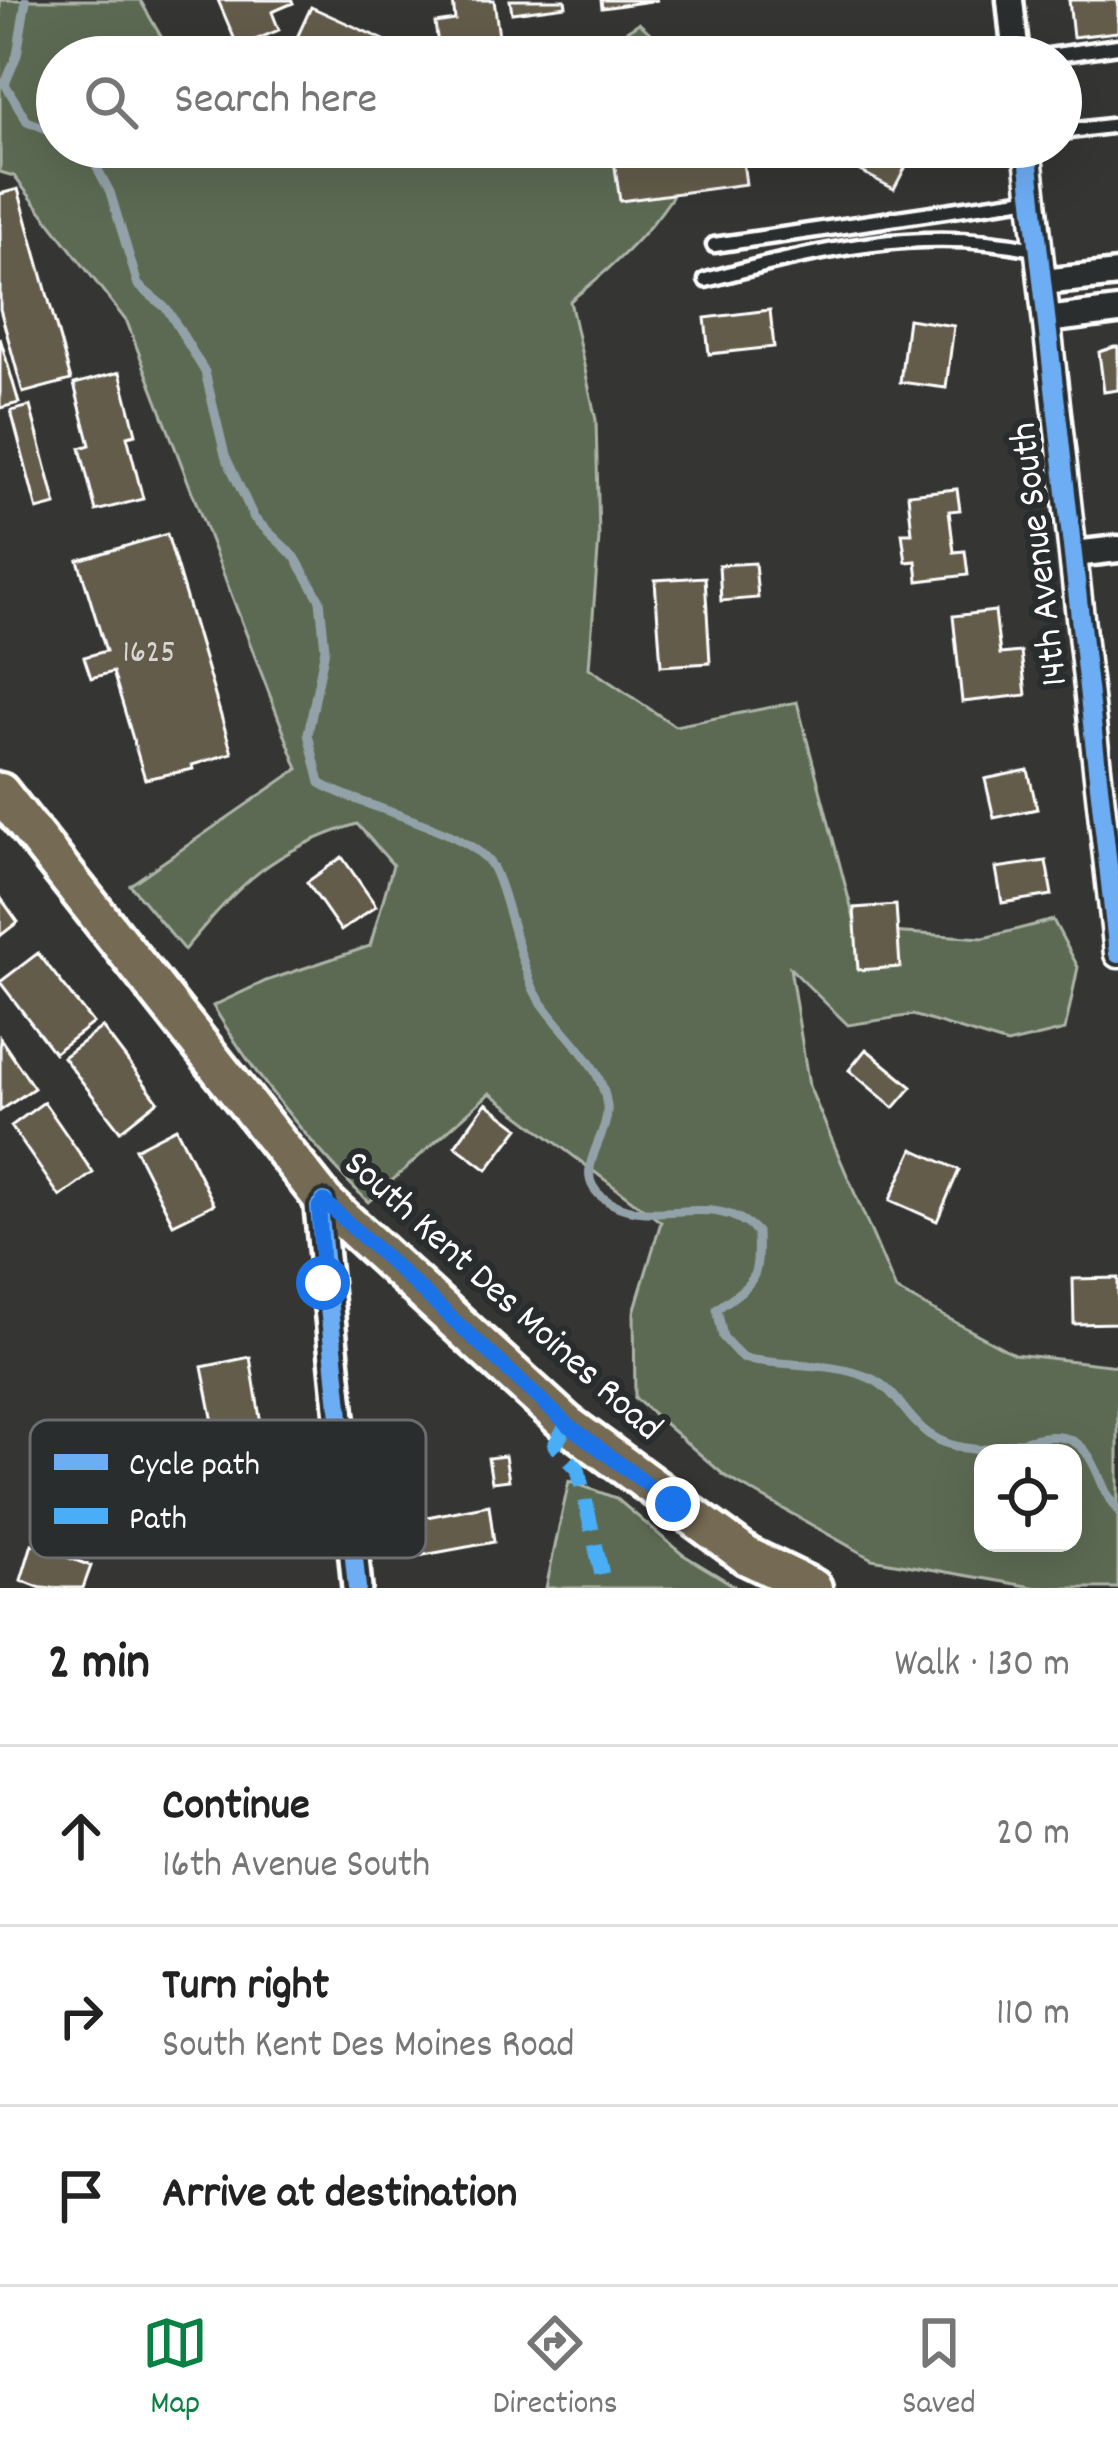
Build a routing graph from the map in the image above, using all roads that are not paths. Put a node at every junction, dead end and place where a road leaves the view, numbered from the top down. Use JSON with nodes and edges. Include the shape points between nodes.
{"nodes":[{"id":1,"x":1010,"y":0,"type":"edge"},
{"id":2,"x":1014,"y":36,"type":"edge"},
{"id":3,"x":1118,"y":46,"type":"edge"},
{"id":4,"x":1082,"y":51,"type":"edge"},
{"id":5,"x":1118,"y":125,"type":"edge"},
{"id":6,"x":1082,"y":129,"type":"edge"},
{"id":7,"x":1029,"y":168,"type":"edge"},
{"id":8,"x":1033,"y":198,"type":"junction"},
{"id":9,"x":714,"y":245,"type":"dead end"},
{"id":10,"x":1039,"y":250,"type":"junction"},
{"id":11,"x":1118,"y":274,"type":"edge"},
{"id":12,"x":706,"y":280,"type":"dead end"},
{"id":13,"x":1043,"y":282,"type":"junction"},
{"id":14,"x":1118,"y":311,"type":"edge"},
{"id":15,"x":1047,"y":320,"type":"junction"},
{"id":16,"x":1118,"y":549,"type":"edge"},
{"id":17,"x":1075,"y":554,"type":"junction"},
{"id":18,"x":0,"y":792,"type":"edge"},
{"id":19,"x":1113,"y":836,"type":"edge"},
{"id":20,"x":1118,"y":954,"type":"edge"},
{"id":21,"x":324,"y":1201,"type":"junction"},
{"id":22,"x":338,"y":1420,"type":"edge"},
{"id":23,"x":354,"y":1558,"type":"edge"},
{"id":24,"x":357,"y":1588,"type":"edge"},
{"id":25,"x":813,"y":1588,"type":"edge"}],
"edges":[{"from":1,"to":2,"type":"street"},
{"from":3,"to":4,"type":"lane"},
{"from":5,"to":6,"type":"lane"},
{"from":7,"to":8,"type":"street","name":"14th Avenue South"},
{"from":8,"to":9,"type":"lane"},
{"from":8,"to":10,"type":"street","name":"14th Avenue South"},
{"from":10,"to":12,"type":"lane","via":[[990,239],[903,239]]},
{"from":10,"to":13,"type":"street","name":"14th Avenue South"},
{"from":11,"to":13,"type":"street"},
{"from":13,"to":15,"type":"street","name":"14th Avenue South"},
{"from":14,"to":15,"type":"street"},
{"from":15,"to":17,"type":"street","name":"14th Avenue South"},
{"from":16,"to":17,"type":"street"},
{"from":17,"to":19,"type":"street","name":"14th Avenue South"},
{"from":18,"to":21,"type":"main road","name":"South Kent Des Moines Road"},
{"from":19,"to":20,"type":"street","name":"14th Avenue South"},
{"from":21,"to":22,"type":"street","via":[[323,1283]]},
{"from":21,"to":25,"type":"main road","name":"South Kent Des Moines Road","via":[[567,1424],[747,1556]]},
{"from":23,"to":24,"type":"street"}]}
